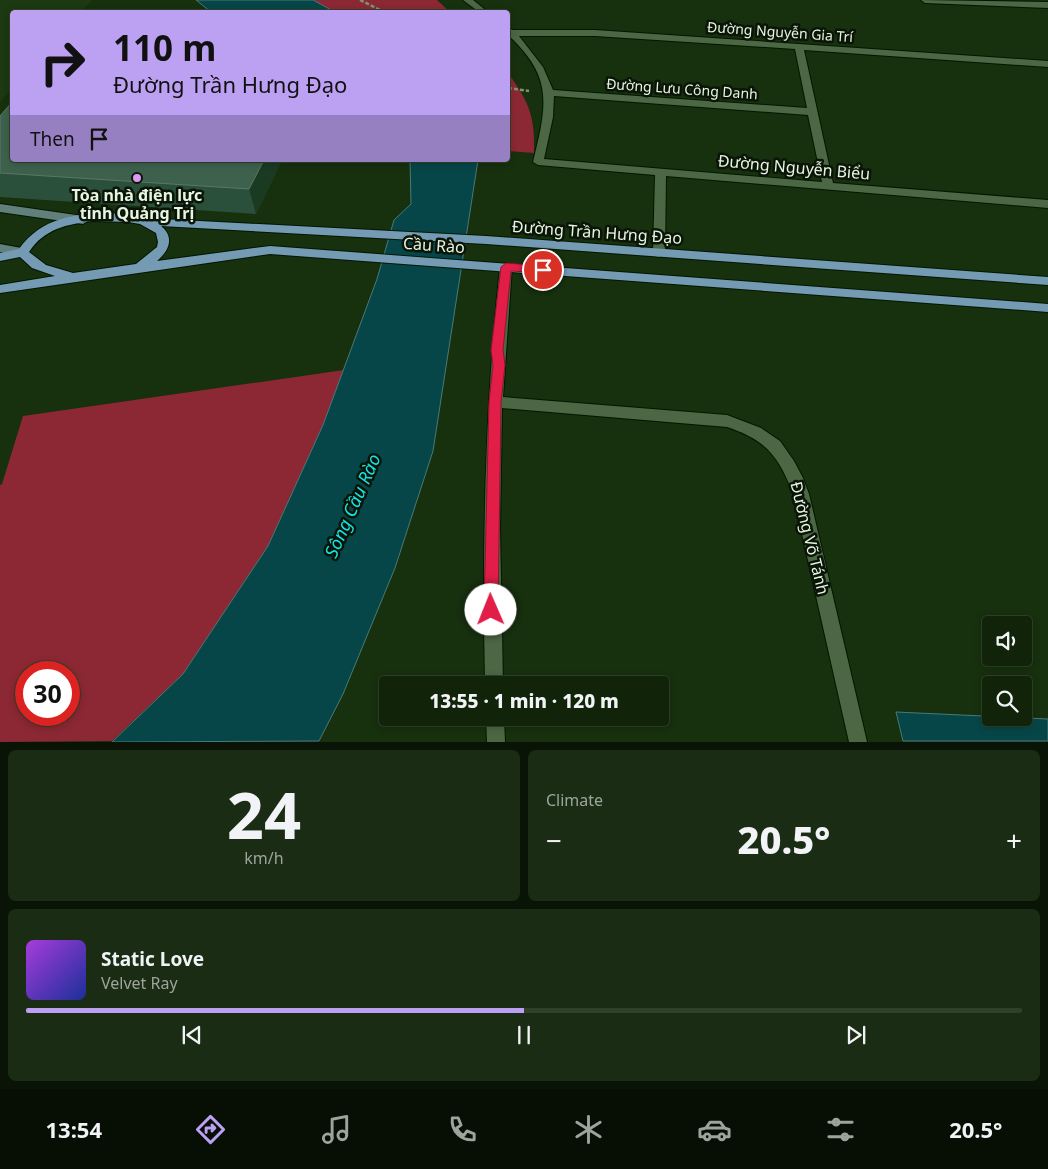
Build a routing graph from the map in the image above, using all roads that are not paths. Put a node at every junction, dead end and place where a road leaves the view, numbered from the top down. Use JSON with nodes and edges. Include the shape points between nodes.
{"nodes":[{"id":1,"x":467,"y":0,"type":"edge"},
{"id":2,"x":925,"y":0,"type":"edge"},
{"id":3,"x":1048,"y":6,"type":"edge"},
{"id":4,"x":481,"y":10,"type":"edge"},
{"id":5,"x":510,"y":32,"type":"edge"},
{"id":6,"x":510,"y":33,"type":"edge"},
{"id":7,"x":798,"y":47,"type":"junction"},
{"id":8,"x":1048,"y":64,"type":"edge"},
{"id":9,"x":549,"y":94,"type":"junction"},
{"id":10,"x":813,"y":112,"type":"junction"},
{"id":11,"x":661,"y":172,"type":"junction"},
{"id":12,"x":828,"y":186,"type":"junction"},
{"id":13,"x":1048,"y":204,"type":"edge"},
{"id":14,"x":0,"y":208,"type":"edge"},
{"id":15,"x":83,"y":220,"type":"junction"},
{"id":16,"x":144,"y":221,"type":"junction"},
{"id":17,"x":0,"y":248,"type":"edge"},
{"id":18,"x":24,"y":252,"type":"junction"},
{"id":19,"x":658,"y":253,"type":"junction"},
{"id":20,"x":0,"y":257,"type":"edge"},
{"id":21,"x":385,"y":257,"type":"joint"},
{"id":22,"x":506,"y":267,"type":"junction"},
{"id":23,"x":125,"y":269,"type":"junction"},
{"id":24,"x":86,"y":275,"type":"junction"},
{"id":25,"x":1048,"y":281,"type":"edge"},
{"id":26,"x":0,"y":289,"type":"edge"},
{"id":27,"x":1048,"y":308,"type":"edge"},
{"id":28,"x":495,"y":402,"type":"junction"},
{"id":29,"x":494,"y":676,"type":"edge"},
{"id":30,"x":495,"y":726,"type":"edge"},
{"id":31,"x":496,"y":742,"type":"edge"},
{"id":32,"x":858,"y":742,"type":"edge"}],
"edges":[{"from":1,"to":4,"type":"street"},
{"from":2,"to":3,"type":"street"},
{"from":5,"to":7,"type":"street","name":"Đường Nguyễn Gia Trí","via":[[595,33]]},
{"from":6,"to":9,"type":"street","via":[[535,63]]},
{"from":7,"to":8,"type":"street","name":"Đường Nguyễn Gia Trí"},
{"from":7,"to":10,"type":"street"},
{"from":9,"to":10,"type":"street","name":"Đường Lưu Công Danh"},
{"from":9,"to":11,"type":"street","name":"Đường Nguyễn Biểu","via":[[538,162]]},
{"from":10,"to":12,"type":"street"},
{"from":11,"to":12,"type":"street","name":"Đường Nguyễn Biểu"},
{"from":11,"to":19,"type":"street"},
{"from":12,"to":13,"type":"street","name":"Đường Nguyễn Biểu"},
{"from":14,"to":15,"type":"main road"},
{"from":15,"to":16,"type":"main road","name":"Đường Trần Hưng Đạo","via":[[116,217]]},
{"from":15,"to":18,"type":"main road","name":"Đường Trần Hưng Đạo","via":[[43,230],[34,236]]},
{"from":16,"to":19,"type":"main road","name":"Đường Trần Hưng Đạo","via":[[396,234]]},
{"from":16,"to":23,"type":"main road","name":"Đường Trần Hưng Đạo","via":[[164,235],[163,248],[145,263]]},
{"from":17,"to":18,"type":"main road"},
{"from":18,"to":20,"type":"main road"},
{"from":18,"to":24,"type":"main road","name":"Đường Trần Hưng Đạo","via":[[39,268]]},
{"from":19,"to":25,"type":"main road","name":"Đường Trần Hưng Đạo"},
{"from":21,"to":22,"type":"main road","name":"Cầu Rào"},
{"from":21,"to":23,"type":"main road","name":"Đường Trần Hưng Đạo","via":[[270,250]]},
{"from":22,"to":27,"type":"main road"},
{"from":22,"to":28,"type":"street"},
{"from":23,"to":24,"type":"main road","name":"Đường Trần Hưng Đạo"},
{"from":24,"to":26,"type":"main road","name":"Đường Trần Hưng Đạo"},
{"from":28,"to":29,"type":"street","via":[[490,592]]},
{"from":28,"to":32,"type":"street","name":"Đường Võ Tánh","via":[[727,421],[756,430],[770,440],[793,470],[801,494]]},
{"from":30,"to":31,"type":"street"}]}
